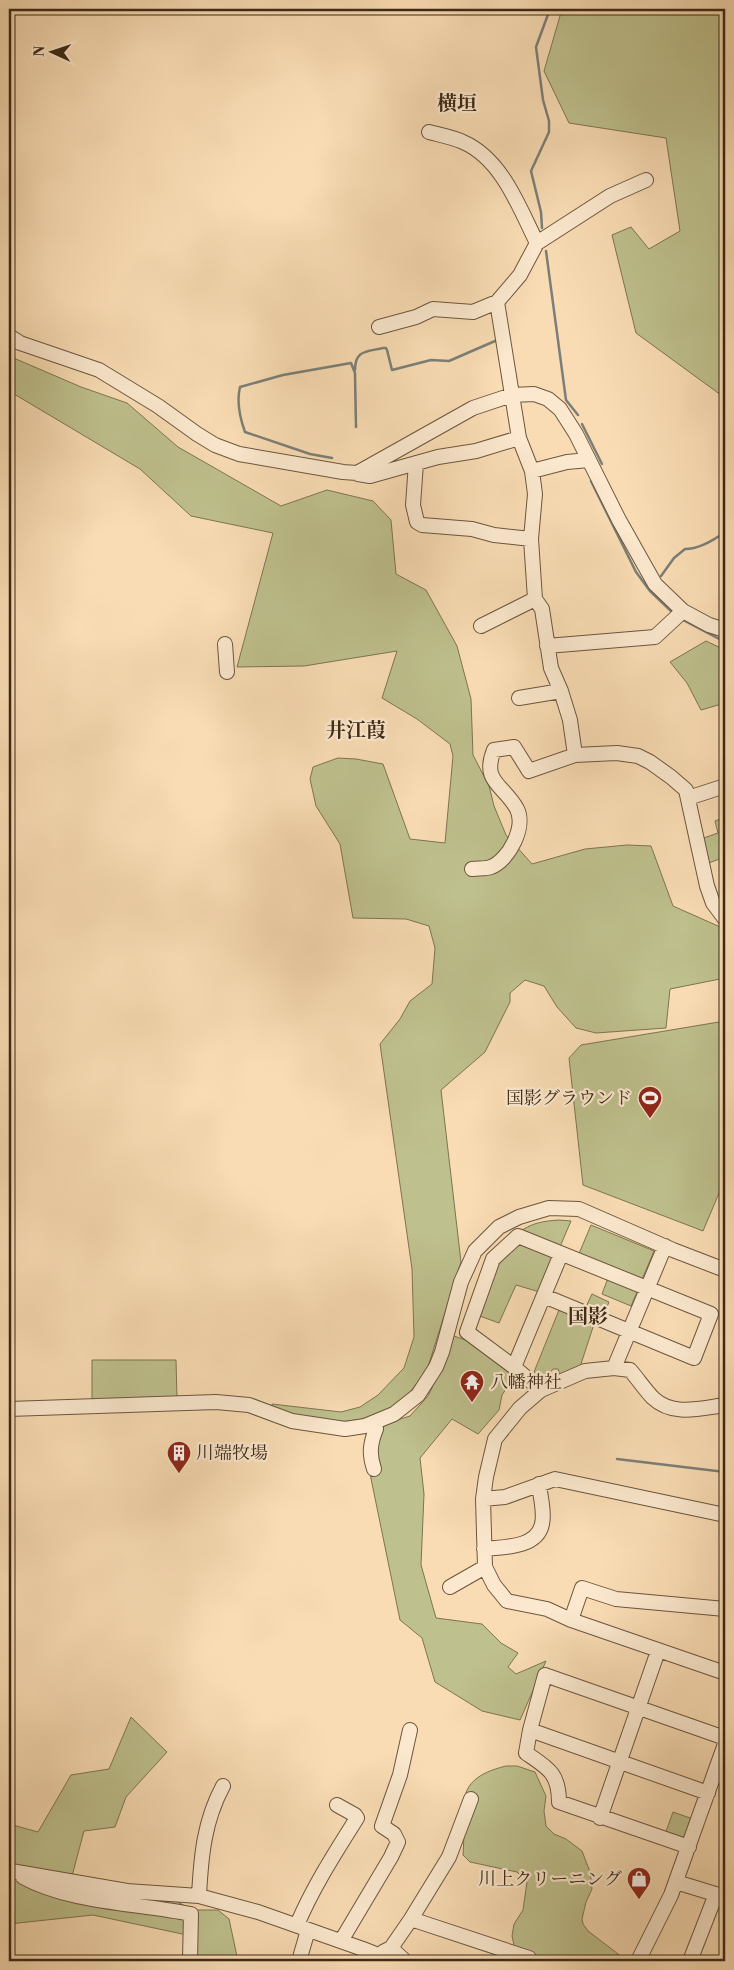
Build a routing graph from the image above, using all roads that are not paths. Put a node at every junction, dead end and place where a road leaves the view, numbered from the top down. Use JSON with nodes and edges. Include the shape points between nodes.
{"nodes":[{"id":1,"x":429,"y":132,"type":"dead end"},
{"id":2,"x":646,"y":180,"type":"dead end"},
{"id":3,"x":537,"y":243,"type":"junction"},
{"id":4,"x":497,"y":302,"type":"junction"},
{"id":5,"x":379,"y":327,"type":"dead end"},
{"id":6,"x":9,"y":336,"type":"edge"},
{"id":7,"x":512,"y":395,"type":"junction"},
{"id":8,"x":519,"y":438,"type":"junction"},
{"id":9,"x":589,"y":460,"type":"junction"},
{"id":10,"x":416,"y":463,"type":"junction"},
{"id":11,"x":532,"y":471,"type":"junction"},
{"id":12,"x":357,"y":474,"type":"junction"},
{"id":13,"x":531,"y":539,"type":"junction"},
{"id":14,"x":535,"y":599,"type":"junction"},
{"id":15,"x":683,"y":611,"type":"junction"},
{"id":16,"x":481,"y":626,"type":"dead end"},
{"id":17,"x":725,"y":630,"type":"edge"},
{"id":18,"x":225,"y":644,"type":"dead end"},
{"id":19,"x":547,"y":646,"type":"junction"},
{"id":20,"x":227,"y":672,"type":"dead end"},
{"id":21,"x":561,"y":691,"type":"junction"},
{"id":22,"x":519,"y":698,"type":"dead end"},
{"id":23,"x":575,"y":755,"type":"junction"},
{"id":24,"x":725,"y":786,"type":"edge"},
{"id":25,"x":688,"y":798,"type":"junction"},
{"id":26,"x":472,"y":869,"type":"dead end"},
{"id":27,"x":725,"y":919,"type":"edge"},
{"id":28,"x":665,"y":1246,"type":"junction"},
{"id":29,"x":561,"y":1254,"type":"junction"},
{"id":30,"x":725,"y":1270,"type":"edge"},
{"id":31,"x":646,"y":1288,"type":"junction"},
{"id":32,"x":544,"y":1296,"type":"junction"},
{"id":33,"x":629,"y":1331,"type":"junction"},
{"id":34,"x":514,"y":1367,"type":"junction"},
{"id":35,"x":614,"y":1368,"type":"junction"},
{"id":36,"x":541,"y":1390,"type":"junction"},
{"id":37,"x":725,"y":1405,"type":"edge"},
{"id":38,"x":9,"y":1409,"type":"edge"},
{"id":39,"x":292,"y":1421,"type":"junction"},
{"id":40,"x":376,"y":1428,"type":"dead end"},
{"id":41,"x":311,"y":1434,"type":"dead end"},
{"id":42,"x":374,"y":1469,"type":"dead end"},
{"id":43,"x":538,"y":1484,"type":"junction"},
{"id":44,"x":483,"y":1499,"type":"junction"},
{"id":45,"x":725,"y":1515,"type":"edge"},
{"id":46,"x":484,"y":1549,"type":"junction"},
{"id":47,"x":485,"y":1567,"type":"junction"},
{"id":48,"x":450,"y":1587,"type":"dead end"},
{"id":49,"x":725,"y":1609,"type":"edge"},
{"id":50,"x":571,"y":1620,"type":"junction"},
{"id":51,"x":658,"y":1651,"type":"junction"},
{"id":52,"x":725,"y":1673,"type":"edge"},
{"id":53,"x":638,"y":1707,"type":"junction"},
{"id":54,"x":410,"y":1730,"type":"dead end"},
{"id":55,"x":530,"y":1730,"type":"junction"},
{"id":56,"x":725,"y":1738,"type":"edge"},
{"id":57,"x":725,"y":1744,"type":"edge"},
{"id":58,"x":620,"y":1761,"type":"junction"},
{"id":59,"x":223,"y":1786,"type":"dead end"},
{"id":60,"x":708,"y":1793,"type":"junction"},
{"id":61,"x":471,"y":1799,"type":"dead end"},
{"id":62,"x":337,"y":1805,"type":"dead end"},
{"id":63,"x":600,"y":1818,"type":"junction"},
{"id":64,"x":689,"y":1847,"type":"junction"},
{"id":65,"x":676,"y":1882,"type":"junction"},
{"id":66,"x":198,"y":1896,"type":"junction"},
{"id":67,"x":721,"y":1896,"type":"edge"},
{"id":68,"x":411,"y":1919,"type":"junction"},
{"id":69,"x":302,"y":1928,"type":"junction"},
{"id":70,"x":341,"y":1941,"type":"junction"},
{"id":71,"x":391,"y":1948,"type":"junction"},
{"id":72,"x":377,"y":1958,"type":"edge"},
{"id":73,"x":192,"y":1960,"type":"edge"},
{"id":74,"x":176,"y":1961,"type":"edge"},
{"id":75,"x":299,"y":1961,"type":"edge"},
{"id":76,"x":405,"y":1961,"type":"edge"},
{"id":77,"x":528,"y":1961,"type":"edge"},
{"id":78,"x":638,"y":1961,"type":"edge"},
{"id":79,"x":690,"y":1961,"type":"edge"}],
"edges":[{"from":1,"to":3,"type":"street","via":[[463,142],[489,160],[508,186]]},
{"from":2,"to":3,"type":"street","via":[[610,196]]},
{"from":3,"to":4,"type":"street","via":[[520,275]]},
{"from":4,"to":5,"type":"street","via":[[473,312],[433,309]]},
{"from":4,"to":7,"type":"street"},
{"from":6,"to":12,"type":"street","via":[[20,343],[99,370],[215,445],[239,454]]},
{"from":7,"to":8,"type":"street"},
{"from":7,"to":9,"type":"street","via":[[534,394],[548,399],[560,409]]},
{"from":7,"to":12,"type":"street","via":[[472,408]]},
{"from":8,"to":10,"type":"street"},
{"from":8,"to":11,"type":"street"},
{"from":9,"to":11,"type":"street"},
{"from":9,"to":15,"type":"street","via":[[655,584]]},
{"from":10,"to":12,"type":"street","via":[[370,476]]},
{"from":10,"to":13,"type":"street","via":[[413,504],[417,522]]},
{"from":11,"to":13,"type":"street"},
{"from":13,"to":14,"type":"street"},
{"from":14,"to":16,"type":"street"},
{"from":14,"to":19,"type":"street","via":[[542,609]]},
{"from":15,"to":17,"type":"street"},
{"from":15,"to":19,"type":"street","via":[[655,637]]},
{"from":18,"to":20,"type":"street"},
{"from":19,"to":21,"type":"street","via":[[551,668]]},
{"from":21,"to":22,"type":"street"},
{"from":21,"to":23,"type":"street","via":[[570,720]]},
{"from":23,"to":25,"type":"street","via":[[617,753],[638,756],[671,777],[686,790]]},
{"from":23,"to":26,"type":"street","via":[[529,771],[514,747],[494,750],[489,763],[491,773],[518,810],[519,823],[516,839],[506,857],[491,867]]},
{"from":24,"to":25,"type":"street"},
{"from":25,"to":27,"type":"street","via":[[707,886],[713,903]]},
{"from":28,"to":30,"type":"street"},
{"from":28,"to":31,"type":"street"},
{"from":28,"to":39,"type":"street","via":[[579,1209],[549,1208],[519,1217],[499,1227],[475,1251],[461,1282],[439,1360],[418,1395],[394,1414],[364,1426],[345,1429]]},
{"from":29,"to":31,"type":"street"},
{"from":29,"to":32,"type":"street"},
{"from":29,"to":34,"type":"street","via":[[518,1236],[493,1259],[467,1332]]},
{"from":31,"to":33,"type":"street"},
{"from":31,"to":33,"type":"street","via":[[712,1314],[694,1358]]},
{"from":32,"to":33,"type":"street"},
{"from":32,"to":34,"type":"street"},
{"from":33,"to":35,"type":"street"},
{"from":34,"to":36,"type":"street"},
{"from":35,"to":36,"type":"street","via":[[585,1371]]},
{"from":35,"to":37,"type":"street","via":[[630,1370],[654,1399],[669,1408],[686,1410]]},
{"from":36,"to":44,"type":"street","via":[[520,1408],[495,1439]]},
{"from":38,"to":39,"type":"street","via":[[216,1402],[250,1405]]},
{"from":39,"to":41,"type":"street"},
{"from":40,"to":42,"type":"street","via":[[370,1444]]},
{"from":43,"to":44,"type":"street","via":[[505,1497]]},
{"from":43,"to":45,"type":"street","via":[[555,1479]]},
{"from":43,"to":46,"type":"street","via":[[543,1522],[539,1533],[529,1541],[510,1547]]},
{"from":44,"to":46,"type":"street"},
{"from":46,"to":47,"type":"street"},
{"from":47,"to":48,"type":"street"},
{"from":47,"to":50,"type":"street","via":[[507,1600],[547,1608]]},
{"from":49,"to":50,"type":"street","via":[[616,1599],[582,1588]]},
{"from":50,"to":51,"type":"street"},
{"from":51,"to":52,"type":"street"},
{"from":51,"to":53,"type":"street"},
{"from":53,"to":55,"type":"street","via":[[545,1675]]},
{"from":53,"to":56,"type":"street"},
{"from":53,"to":58,"type":"street"},
{"from":54,"to":70,"type":"street","via":[[400,1775],[382,1826],[394,1834],[398,1842]]},
{"from":55,"to":58,"type":"street"},
{"from":55,"to":63,"type":"street","via":[[526,1753],[554,1777],[559,1786],[558,1802]]},
{"from":57,"to":60,"type":"street"},
{"from":58,"to":60,"type":"street"},
{"from":58,"to":63,"type":"street"},
{"from":59,"to":66,"type":"street","via":[[213,1804],[202,1846]]},
{"from":60,"to":64,"type":"street"},
{"from":61,"to":68,"type":"street","via":[[449,1857]]},
{"from":62,"to":69,"type":"street","via":[[355,1814],[356,1818],[312,1890]]},
{"from":63,"to":64,"type":"street"},
{"from":64,"to":65,"type":"street"},
{"from":65,"to":67,"type":"street"},
{"from":65,"to":78,"type":"street"},
{"from":66,"to":69,"type":"street"},
{"from":66,"to":73,"type":"street","via":[[127,1891],[11,1871],[35,1884],[69,1894],[191,1914]]},
{"from":67,"to":79,"type":"street"},
{"from":68,"to":71,"type":"street"},
{"from":68,"to":77,"type":"street","via":[[529,1958]]},
{"from":69,"to":70,"type":"street"},
{"from":69,"to":75,"type":"street"},
{"from":70,"to":72,"type":"street"},
{"from":71,"to":72,"type":"street"},
{"from":71,"to":76,"type":"street"},
{"from":73,"to":74,"type":"street"}]}
